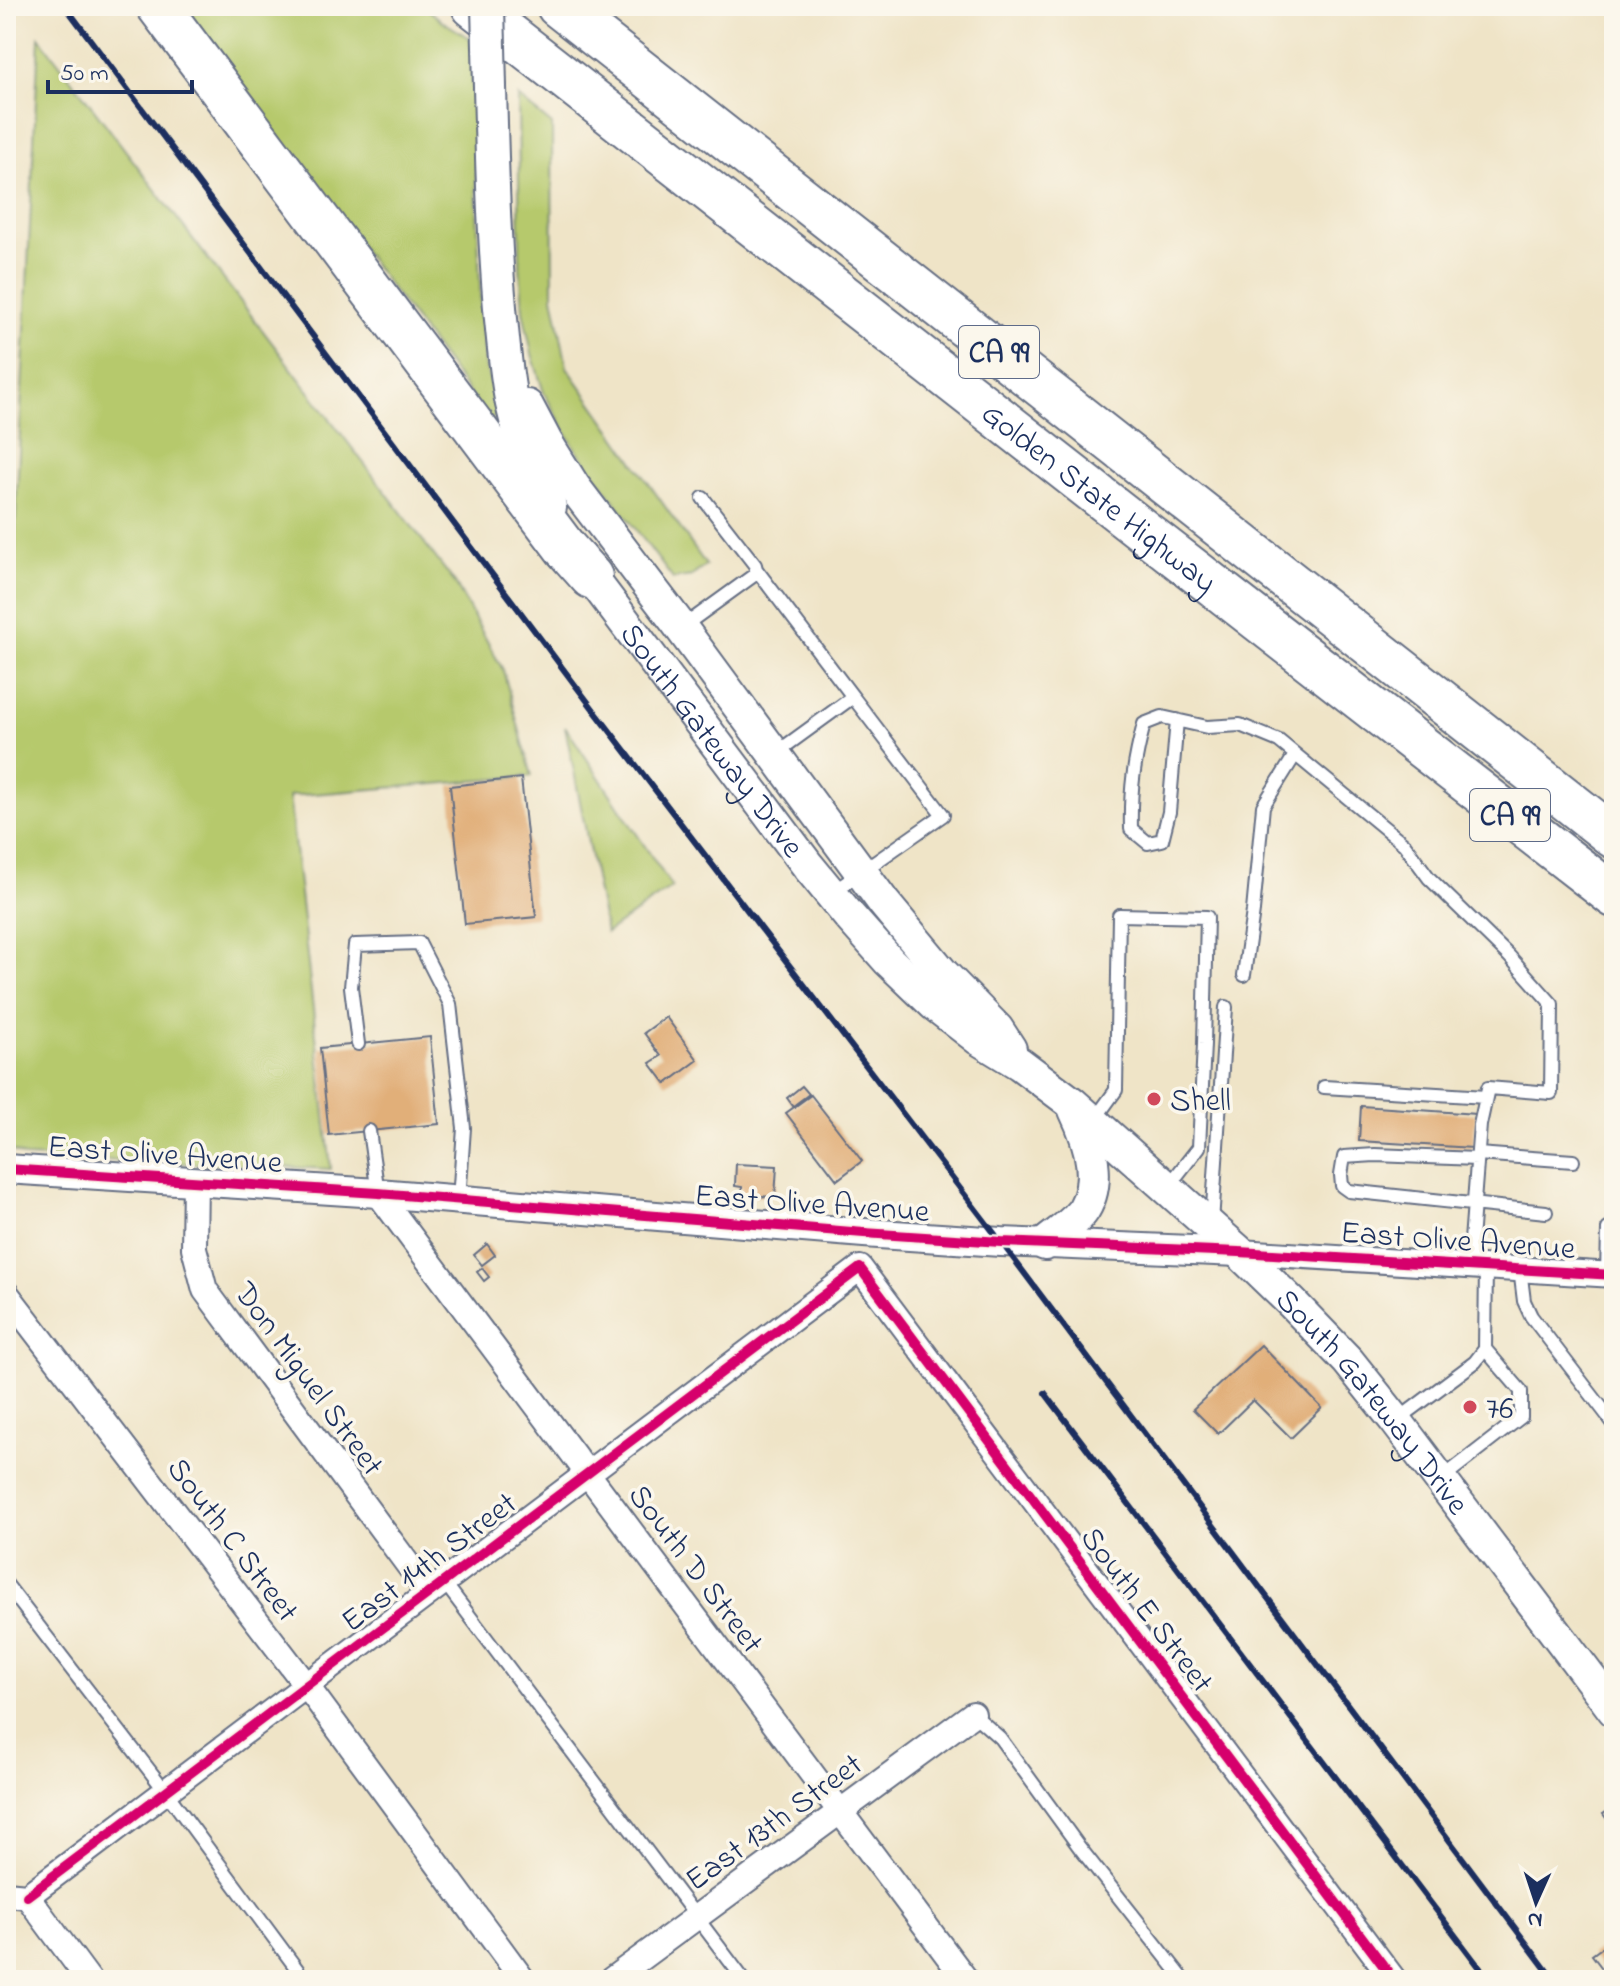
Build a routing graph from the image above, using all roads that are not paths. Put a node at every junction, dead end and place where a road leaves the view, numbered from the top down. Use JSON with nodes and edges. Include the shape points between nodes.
{"nodes":[{"id":1,"x":158,"y":6,"type":"edge"},
{"id":2,"x":473,"y":6,"type":"edge"},
{"id":3,"x":488,"y":6,"type":"edge"},
{"id":4,"x":558,"y":6,"type":"edge"},
{"id":5,"x":504,"y":347,"type":"junction"},
{"id":6,"x":703,"y":498,"type":"dead end"},
{"id":7,"x":756,"y":569,"type":"junction"},
{"id":8,"x":591,"y":577,"type":"junction"},
{"id":9,"x":681,"y":628,"type":"junction"},
{"id":10,"x":648,"y":653,"type":"junction"},
{"id":11,"x":853,"y":697,"type":"junction"},
{"id":12,"x":1440,"y":699,"type":"junction"},
{"id":13,"x":1177,"y":720,"type":"junction"},
{"id":14,"x":1406,"y":734,"type":"junction"},
{"id":15,"x":774,"y":754,"type":"junction"},
{"id":16,"x":1295,"y":755,"type":"junction"},
{"id":17,"x":1614,"y":823,"type":"edge"},
{"id":18,"x":1614,"y":837,"type":"edge"},
{"id":19,"x":862,"y":872,"type":"junction"},
{"id":20,"x":830,"y":893,"type":"junction"},
{"id":21,"x":1614,"y":896,"type":"edge"},
{"id":22,"x":1614,"y":928,"type":"edge"},
{"id":23,"x":1244,"y":975,"type":"dead end"},
{"id":24,"x":1226,"y":1007,"type":"dead end"},
{"id":25,"x":358,"y":1044,"type":"dead end"},
{"id":26,"x":1020,"y":1064,"type":"junction"},
{"id":27,"x":1324,"y":1087,"type":"dead end"},
{"id":28,"x":1486,"y":1097,"type":"junction"},
{"id":29,"x":1083,"y":1112,"type":"junction"},
{"id":30,"x":369,"y":1131,"type":"dead end"},
{"id":31,"x":1478,"y":1157,"type":"junction"},
{"id":32,"x":1573,"y":1161,"type":"dead end"},
{"id":33,"x":6,"y":1169,"type":"edge"},
{"id":34,"x":195,"y":1181,"type":"junction"},
{"id":35,"x":1167,"y":1188,"type":"junction"},
{"id":36,"x":378,"y":1193,"type":"junction"},
{"id":37,"x":459,"y":1200,"type":"junction"},
{"id":38,"x":1474,"y":1205,"type":"junction"},
{"id":39,"x":1546,"y":1212,"type":"dead end"},
{"id":40,"x":1211,"y":1227,"type":"junction"},
{"id":41,"x":1614,"y":1230,"type":"edge"},
{"id":42,"x":864,"y":1233,"type":"junction"},
{"id":43,"x":1045,"y":1244,"type":"junction"},
{"id":44,"x":1239,"y":1252,"type":"junction"},
{"id":45,"x":1477,"y":1267,"type":"junction"},
{"id":46,"x":860,"y":1268,"type":"junction"},
{"id":47,"x":1520,"y":1269,"type":"junction"},
{"id":48,"x":1610,"y":1275,"type":"edge"},
{"id":49,"x":6,"y":1293,"type":"edge"},
{"id":50,"x":1485,"y":1349,"type":"junction"},
{"id":51,"x":1396,"y":1421,"type":"junction"},
{"id":52,"x":1614,"y":1424,"type":"edge"},
{"id":53,"x":587,"y":1474,"type":"junction"},
{"id":54,"x":1441,"y":1479,"type":"junction"},
{"id":55,"x":6,"y":1584,"type":"edge"},
{"id":56,"x":436,"y":1588,"type":"junction"},
{"id":57,"x":306,"y":1685,"type":"junction"},
{"id":58,"x":1614,"y":1710,"type":"edge"},
{"id":59,"x":973,"y":1714,"type":"joint"},
{"id":60,"x":166,"y":1792,"type":"junction"},
{"id":61,"x":840,"y":1812,"type":"junction"},
{"id":62,"x":16,"y":1895,"type":"edge"},
{"id":63,"x":697,"y":1917,"type":"junction"},
{"id":64,"x":89,"y":1980,"type":"edge"},
{"id":65,"x":305,"y":1980,"type":"edge"},
{"id":66,"x":523,"y":1980,"type":"edge"},
{"id":67,"x":611,"y":1980,"type":"edge"},
{"id":68,"x":744,"y":1980,"type":"edge"},
{"id":69,"x":966,"y":1980,"type":"edge"},
{"id":70,"x":1184,"y":1980,"type":"edge"},
{"id":71,"x":1394,"y":1980,"type":"edge"}],
"edges":[{"from":1,"to":8,"type":"highway"},
{"from":2,"to":14,"type":"highway","name":"Golden State Highway","number":"CA 99"},
{"from":3,"to":5,"type":"main road","name":"South Gateway Drive","bridge":true,"via":[[496,265]]},
{"from":4,"to":12,"type":"highway","name":"Golden State Highway","number":"CA 99"},
{"from":5,"to":8,"type":"main road","name":"South Gateway Drive","via":[[512,407],[536,479]]},
{"from":5,"to":9,"type":"main road","name":"South Gateway Drive","via":[[558,463]]},
{"from":6,"to":7,"type":"lane"},
{"from":7,"to":9,"type":"lane"},
{"from":7,"to":11,"type":"lane"},
{"from":8,"to":10,"type":"main road","name":"South Gateway Drive"},
{"from":9,"to":10,"type":"main road"},
{"from":9,"to":15,"type":"main road","name":"South Gateway Drive"},
{"from":10,"to":20,"type":"main road","name":"South Gateway Drive"},
{"from":11,"to":15,"type":"lane"},
{"from":11,"to":19,"type":"lane","via":[[943,815]]},
{"from":12,"to":17,"type":"highway"},
{"from":12,"to":18,"type":"highway","name":"Golden State Highway","number":"CA 99"},
{"from":13,"to":13,"type":"lane","via":[[1162,717],[1144,724],[1133,765],[1131,829],[1148,843],[1162,840],[1169,812]]},
{"from":13,"to":16,"type":"lane","via":[[1207,727],[1240,725],[1279,741]]},
{"from":14,"to":21,"type":"highway","name":"Golden State Highway","number":"CA 99"},
{"from":14,"to":22,"type":"highway"},
{"from":15,"to":19,"type":"main road","name":"South Gateway Drive"},
{"from":16,"to":23,"type":"lane","via":[[1263,806]]},
{"from":16,"to":28,"type":"lane","via":[[1404,844],[1429,878],[1552,1004],[1551,1093],[1488,1088]]},
{"from":19,"to":20,"type":"lane"},
{"from":19,"to":26,"type":"main road","name":"South Gateway Drive","via":[[943,974],[997,1029]]},
{"from":20,"to":26,"type":"main road","name":"South Gateway Drive","via":[[934,1004]]},
{"from":24,"to":40,"type":"lane"},
{"from":25,"to":37,"type":"lane","via":[[351,987],[355,945],[419,943],[450,1004],[464,1128]]},
{"from":26,"to":29,"type":"main road","name":"South Gateway Drive"},
{"from":27,"to":28,"type":"lane"},
{"from":28,"to":31,"type":"lane"},
{"from":29,"to":35,"type":"main road","name":"South Gateway Drive"},
{"from":29,"to":35,"type":"lane","via":[[1116,1090],[1119,915],[1207,917],[1199,1147]]},
{"from":29,"to":43,"type":"main road","via":[[1091,1148],[1090,1194],[1076,1219]]},
{"from":30,"to":36,"type":"lane"},
{"from":31,"to":32,"type":"lane"},
{"from":31,"to":38,"type":"lane"},
{"from":31,"to":38,"type":"lane","via":[[1344,1157],[1341,1175],[1342,1186],[1349,1191]]},
{"from":33,"to":34,"type":"street","name":"East Olive Avenue"},
{"from":34,"to":36,"type":"street","name":"East Olive Avenue"},
{"from":34,"to":56,"type":"street","name":"Don Miguel Street","via":[[194,1248],[205,1290]]},
{"from":35,"to":40,"type":"main road","name":"South Gateway Drive"},
{"from":36,"to":37,"type":"street","name":"East Olive Avenue"},
{"from":36,"to":53,"type":"street","name":"South D Street"},
{"from":37,"to":42,"type":"street","name":"East Olive Avenue"},
{"from":38,"to":39,"type":"lane"},
{"from":38,"to":45,"type":"lane"},
{"from":40,"to":44,"type":"main road","name":"South Gateway Drive"},
{"from":41,"to":48,"type":"lane","via":[[1608,1229]]},
{"from":42,"to":43,"type":"street","name":"East Olive Avenue"},
{"from":42,"to":46,"type":"street"},
{"from":43,"to":44,"type":"street","name":"East Olive Avenue"},
{"from":44,"to":45,"type":"street","name":"East Olive Avenue"},
{"from":44,"to":51,"type":"main road","name":"South Gateway Drive","via":[[1348,1361]]},
{"from":45,"to":47,"type":"street","name":"East Olive Avenue"},
{"from":45,"to":50,"type":"lane"},
{"from":46,"to":53,"type":"street","name":"East 14th Street"},
{"from":46,"to":71,"type":"street","name":"South E Street"},
{"from":47,"to":48,"type":"street","name":"East Olive Avenue"},
{"from":47,"to":52,"type":"lane","via":[[1531,1316]]},
{"from":49,"to":57,"type":"street","name":"South C Street"},
{"from":50,"to":51,"type":"lane"},
{"from":50,"to":54,"type":"lane","via":[[1521,1391],[1521,1417]]},
{"from":51,"to":54,"type":"main road","name":"South Gateway Drive"},
{"from":53,"to":56,"type":"street","name":"East 14th Street"},
{"from":53,"to":61,"type":"street","name":"South D Street"},
{"from":54,"to":58,"type":"main road","name":"South Gateway Drive"},
{"from":55,"to":60,"type":"lane"},
{"from":56,"to":57,"type":"street","name":"East 14th Street"},
{"from":56,"to":63,"type":"lane"},
{"from":57,"to":60,"type":"street","name":"East 14th Street"},
{"from":57,"to":66,"type":"street","name":"South C Street"},
{"from":59,"to":61,"type":"street","name":"East 13th Street"},
{"from":59,"to":70,"type":"lane","via":[[1000,1738]]},
{"from":60,"to":62,"type":"street","name":"East 14th Street"},
{"from":60,"to":65,"type":"lane"},
{"from":61,"to":63,"type":"street","name":"East 13th Street"},
{"from":61,"to":69,"type":"street","name":"South D Street"},
{"from":62,"to":64,"type":"street"},
{"from":63,"to":67,"type":"street","name":"East 13th Street"},
{"from":63,"to":68,"type":"lane"}]}
